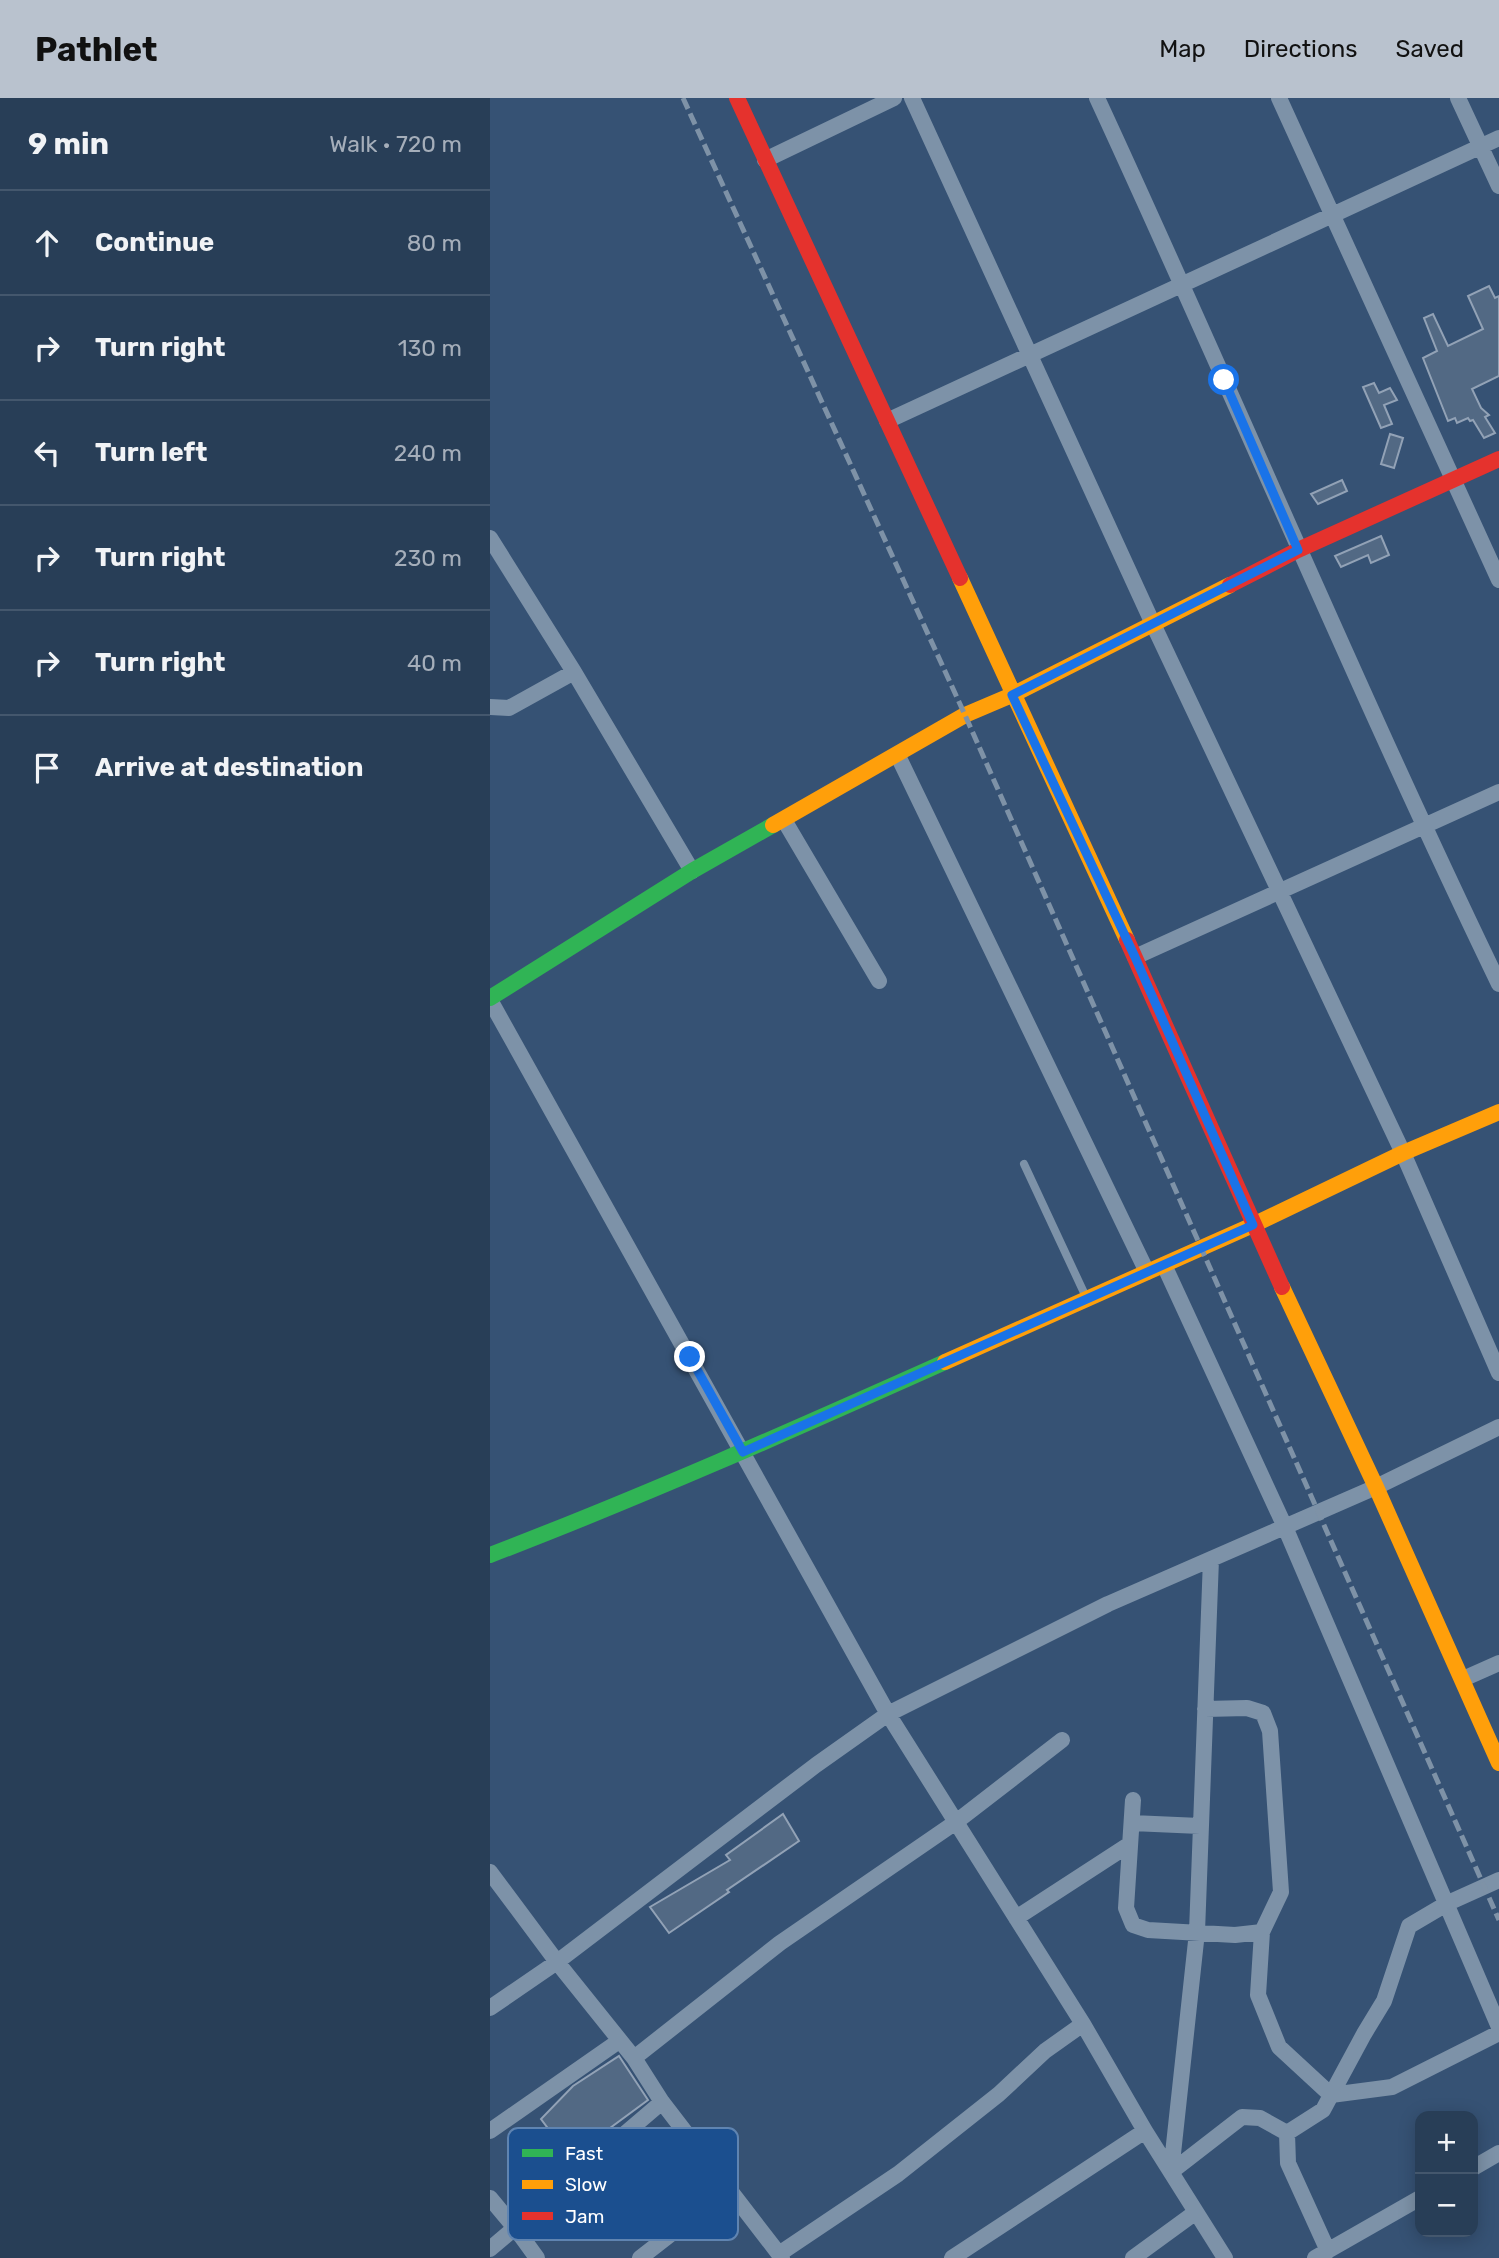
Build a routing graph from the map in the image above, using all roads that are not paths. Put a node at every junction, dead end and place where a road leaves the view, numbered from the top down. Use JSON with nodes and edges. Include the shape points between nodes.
{"nodes":[{"id":1,"x":737,"y":98,"type":"edge"},
{"id":2,"x":894,"y":98,"type":"edge"},
{"id":3,"x":912,"y":98,"type":"edge"},
{"id":4,"x":1097,"y":98,"type":"edge"},
{"id":5,"x":1279,"y":98,"type":"edge"},
{"id":6,"x":1458,"y":98,"type":"edge"},
{"id":7,"x":1499,"y":138,"type":"edge"},
{"id":8,"x":1481,"y":147,"type":"junction"},
{"id":9,"x":765,"y":160,"type":"junction"},
{"id":10,"x":1499,"y":186,"type":"edge"},
{"id":11,"x":1333,"y":213,"type":"junction"},
{"id":12,"x":1182,"y":283,"type":"junction"},
{"id":13,"x":1029,"y":355,"type":"junction"},
{"id":14,"x":887,"y":421,"type":"junction"},
{"id":15,"x":1499,"y":459,"type":"edge"},
{"id":16,"x":1453,"y":480,"type":"junction"},
{"id":17,"x":490,"y":538,"type":"edge"},
{"id":18,"x":1298,"y":550,"type":"junction"},
{"id":19,"x":1499,"y":580,"type":"edge"},
{"id":20,"x":1153,"y":624,"type":"junction"},
{"id":21,"x":574,"y":672,"type":"junction"},
{"id":22,"x":1012,"y":695,"type":"junction"},
{"id":23,"x":490,"y":708,"type":"edge"},
{"id":24,"x":898,"y":755,"type":"junction"},
{"id":25,"x":1499,"y":792,"type":"edge"},
{"id":26,"x":784,"y":820,"type":"junction"},
{"id":27,"x":1423,"y":827,"type":"junction"},
{"id":28,"x":692,"y":872,"type":"junction"},
{"id":29,"x":1280,"y":891,"type":"junction"},
{"id":30,"x":1135,"y":957,"type":"junction"},
{"id":31,"x":879,"y":981,"type":"dead end"},
{"id":32,"x":1499,"y":984,"type":"edge"},
{"id":33,"x":490,"y":999,"type":"edge"},
{"id":34,"x":1499,"y":1112,"type":"edge"},
{"id":35,"x":1403,"y":1153,"type":"junction"},
{"id":36,"x":1024,"y":1164,"type":"dead end"},
{"id":37,"x":1253,"y":1225,"type":"junction"},
{"id":38,"x":1164,"y":1265,"type":"junction"},
{"id":39,"x":1147,"y":1272,"type":"junction"},
{"id":40,"x":1087,"y":1299,"type":"junction"},
{"id":41,"x":1499,"y":1373,"type":"edge"},
{"id":42,"x":1499,"y":1427,"type":"edge"},
{"id":43,"x":743,"y":1452,"type":"junction"},
{"id":44,"x":1376,"y":1487,"type":"junction"},
{"id":45,"x":1285,"y":1527,"type":"junction"},
{"id":46,"x":490,"y":1555,"type":"edge"},
{"id":47,"x":1211,"y":1559,"type":"junction"},
{"id":48,"x":1499,"y":1663,"type":"edge"},
{"id":49,"x":1463,"y":1679,"type":"junction"},
{"id":50,"x":1205,"y":1709,"type":"junction"},
{"id":51,"x":888,"y":1714,"type":"junction"},
{"id":52,"x":1062,"y":1740,"type":"dead end"},
{"id":53,"x":1499,"y":1763,"type":"edge"},
{"id":54,"x":1133,"y":1800,"type":"dead end"},
{"id":55,"x":956,"y":1822,"type":"junction"},
{"id":56,"x":1132,"y":1823,"type":"junction"},
{"id":57,"x":1199,"y":1826,"type":"junction"},
{"id":58,"x":1130,"y":1844,"type":"junction"},
{"id":59,"x":490,"y":1872,"type":"edge"},
{"id":60,"x":1499,"y":1880,"type":"edge"},
{"id":61,"x":1448,"y":1903,"type":"junction"},
{"id":62,"x":1016,"y":1918,"type":"junction"},
{"id":63,"x":1197,"y":1932,"type":"junction"},
{"id":64,"x":1262,"y":1932,"type":"junction"},
{"id":65,"x":557,"y":1962,"type":"junction"},
{"id":66,"x":490,"y":2008,"type":"edge"},
{"id":67,"x":1083,"y":2024,"type":"junction"},
{"id":68,"x":1499,"y":2027,"type":"edge"},
{"id":69,"x":1499,"y":2033,"type":"edge"},
{"id":70,"x":619,"y":2041,"type":"junction"},
{"id":71,"x":634,"y":2058,"type":"junction"},
{"id":72,"x":1331,"y":2095,"type":"junction"},
{"id":73,"x":662,"y":2102,"type":"junction"},
{"id":74,"x":632,"y":2128,"type":"edge"},
{"id":75,"x":683,"y":2128,"type":"edge"},
{"id":76,"x":490,"y":2131,"type":"edge"},
{"id":77,"x":1145,"y":2131,"type":"junction"},
{"id":78,"x":1287,"y":2133,"type":"junction"},
{"id":79,"x":1499,"y":2152,"type":"edge"},
{"id":80,"x":1478,"y":2165,"type":"edge"},
{"id":81,"x":1171,"y":2172,"type":"junction"},
{"id":82,"x":490,"y":2198,"type":"edge"},
{"id":83,"x":738,"y":2199,"type":"edge"},
{"id":84,"x":1415,"y":2201,"type":"edge"},
{"id":85,"x":1196,"y":2212,"type":"junction"},
{"id":86,"x":508,"y":2219,"type":"edge"},
{"id":87,"x":508,"y":2235,"type":"edge"},
{"id":88,"x":524,"y":2240,"type":"edge"},
{"id":89,"x":663,"y":2240,"type":"edge"},
{"id":90,"x":490,"y":2249,"type":"edge"},
{"id":91,"x":1321,"y":2254,"type":"edge"},
{"id":92,"x":780,"y":2256,"type":"edge"},
{"id":93,"x":537,"y":2258,"type":"edge"},
{"id":94,"x":640,"y":2258,"type":"edge"},
{"id":95,"x":951,"y":2258,"type":"edge"},
{"id":96,"x":1133,"y":2258,"type":"edge"},
{"id":97,"x":1225,"y":2258,"type":"edge"}],
"edges":[{"from":1,"to":9,"type":"main road"},
{"from":2,"to":9,"type":"street"},
{"from":3,"to":13,"type":"street"},
{"from":4,"to":12,"type":"street"},
{"from":5,"to":11,"type":"street"},
{"from":6,"to":8,"type":"street"},
{"from":7,"to":8,"type":"street"},
{"from":8,"to":10,"type":"street"},
{"from":8,"to":11,"type":"street"},
{"from":9,"to":14,"type":"main road"},
{"from":11,"to":12,"type":"street"},
{"from":11,"to":16,"type":"street"},
{"from":12,"to":13,"type":"street"},
{"from":12,"to":18,"type":"street"},
{"from":13,"to":14,"type":"street"},
{"from":13,"to":20,"type":"street"},
{"from":14,"to":22,"type":"main road"},
{"from":15,"to":16,"type":"main road"},
{"from":16,"to":18,"type":"main road"},
{"from":16,"to":19,"type":"street"},
{"from":17,"to":21,"type":"street"},
{"from":18,"to":20,"type":"main road"},
{"from":18,"to":27,"type":"street"},
{"from":20,"to":22,"type":"main road"},
{"from":20,"to":29,"type":"street"},
{"from":21,"to":23,"type":"street","via":[[509,708]]},
{"from":21,"to":28,"type":"street"},
{"from":22,"to":24,"type":"main road","via":[[965,715]]},
{"from":22,"to":30,"type":"main road"},
{"from":24,"to":26,"type":"main road"},
{"from":24,"to":39,"type":"street"},
{"from":25,"to":27,"type":"street"},
{"from":26,"to":28,"type":"main road"},
{"from":26,"to":31,"type":"street"},
{"from":27,"to":29,"type":"street"},
{"from":27,"to":32,"type":"street"},
{"from":28,"to":33,"type":"main road"},
{"from":29,"to":30,"type":"street"},
{"from":29,"to":35,"type":"street"},
{"from":30,"to":37,"type":"main road"},
{"from":33,"to":43,"type":"street"},
{"from":34,"to":35,"type":"main road"},
{"from":35,"to":37,"type":"main road"},
{"from":35,"to":41,"type":"street"},
{"from":36,"to":40,"type":"lane"},
{"from":37,"to":38,"type":"main road"},
{"from":37,"to":44,"type":"main road"},
{"from":38,"to":39,"type":"main road"},
{"from":38,"to":45,"type":"street"},
{"from":39,"to":40,"type":"main road"},
{"from":40,"to":43,"type":"main road"},
{"from":42,"to":44,"type":"street"},
{"from":43,"to":46,"type":"main road"},
{"from":43,"to":51,"type":"street"},
{"from":44,"to":45,"type":"street"},
{"from":44,"to":49,"type":"main road"},
{"from":45,"to":47,"type":"street"},
{"from":45,"to":61,"type":"street"},
{"from":47,"to":50,"type":"street"},
{"from":47,"to":51,"type":"street","via":[[1108,1604]]},
{"from":48,"to":49,"type":"street"},
{"from":49,"to":53,"type":"main road"},
{"from":50,"to":57,"type":"street"},
{"from":50,"to":64,"type":"street","via":[[1263,1713],[1270,1731],[1281,1892]]},
{"from":51,"to":55,"type":"street"},
{"from":51,"to":65,"type":"street"},
{"from":52,"to":55,"type":"street"},
{"from":54,"to":56,"type":"street"},
{"from":55,"to":62,"type":"street"},
{"from":55,"to":71,"type":"street","via":[[780,1944]]},
{"from":56,"to":57,"type":"street"},
{"from":56,"to":58,"type":"street"},
{"from":57,"to":63,"type":"street"},
{"from":58,"to":62,"type":"street"},
{"from":58,"to":63,"type":"street","via":[[1126,1908],[1133,1925]]},
{"from":59,"to":65,"type":"street"},
{"from":60,"to":61,"type":"street"},
{"from":61,"to":68,"type":"street"},
{"from":61,"to":72,"type":"street","via":[[1409,1926],[1384,2001]]},
{"from":62,"to":67,"type":"street"},
{"from":63,"to":64,"type":"street"},
{"from":63,"to":81,"type":"street"},
{"from":64,"to":72,"type":"street","via":[[1258,1995],[1279,2047]]},
{"from":65,"to":66,"type":"street"},
{"from":65,"to":70,"type":"street"},
{"from":67,"to":77,"type":"street"},
{"from":67,"to":92,"type":"street","via":[[898,2174]]},
{"from":69,"to":72,"type":"street","via":[[1392,2087]]},
{"from":70,"to":71,"type":"street"},
{"from":70,"to":76,"type":"street"},
{"from":71,"to":73,"type":"street"},
{"from":72,"to":78,"type":"street","via":[[1324,2110]]},
{"from":73,"to":74,"type":"street"},
{"from":73,"to":75,"type":"street"},
{"from":77,"to":81,"type":"street"},
{"from":77,"to":95,"type":"street"},
{"from":78,"to":81,"type":"street","via":[[1260,2118],[1242,2117]]},
{"from":78,"to":91,"type":"street","via":[[1288,2163]]},
{"from":79,"to":80,"type":"street"},
{"from":81,"to":85,"type":"street"},
{"from":82,"to":86,"type":"street"},
{"from":83,"to":92,"type":"street"},
{"from":84,"to":91,"type":"street"},
{"from":85,"to":96,"type":"street"},
{"from":85,"to":97,"type":"street"},
{"from":87,"to":90,"type":"street"},
{"from":88,"to":93,"type":"street"},
{"from":89,"to":94,"type":"street"}]}
